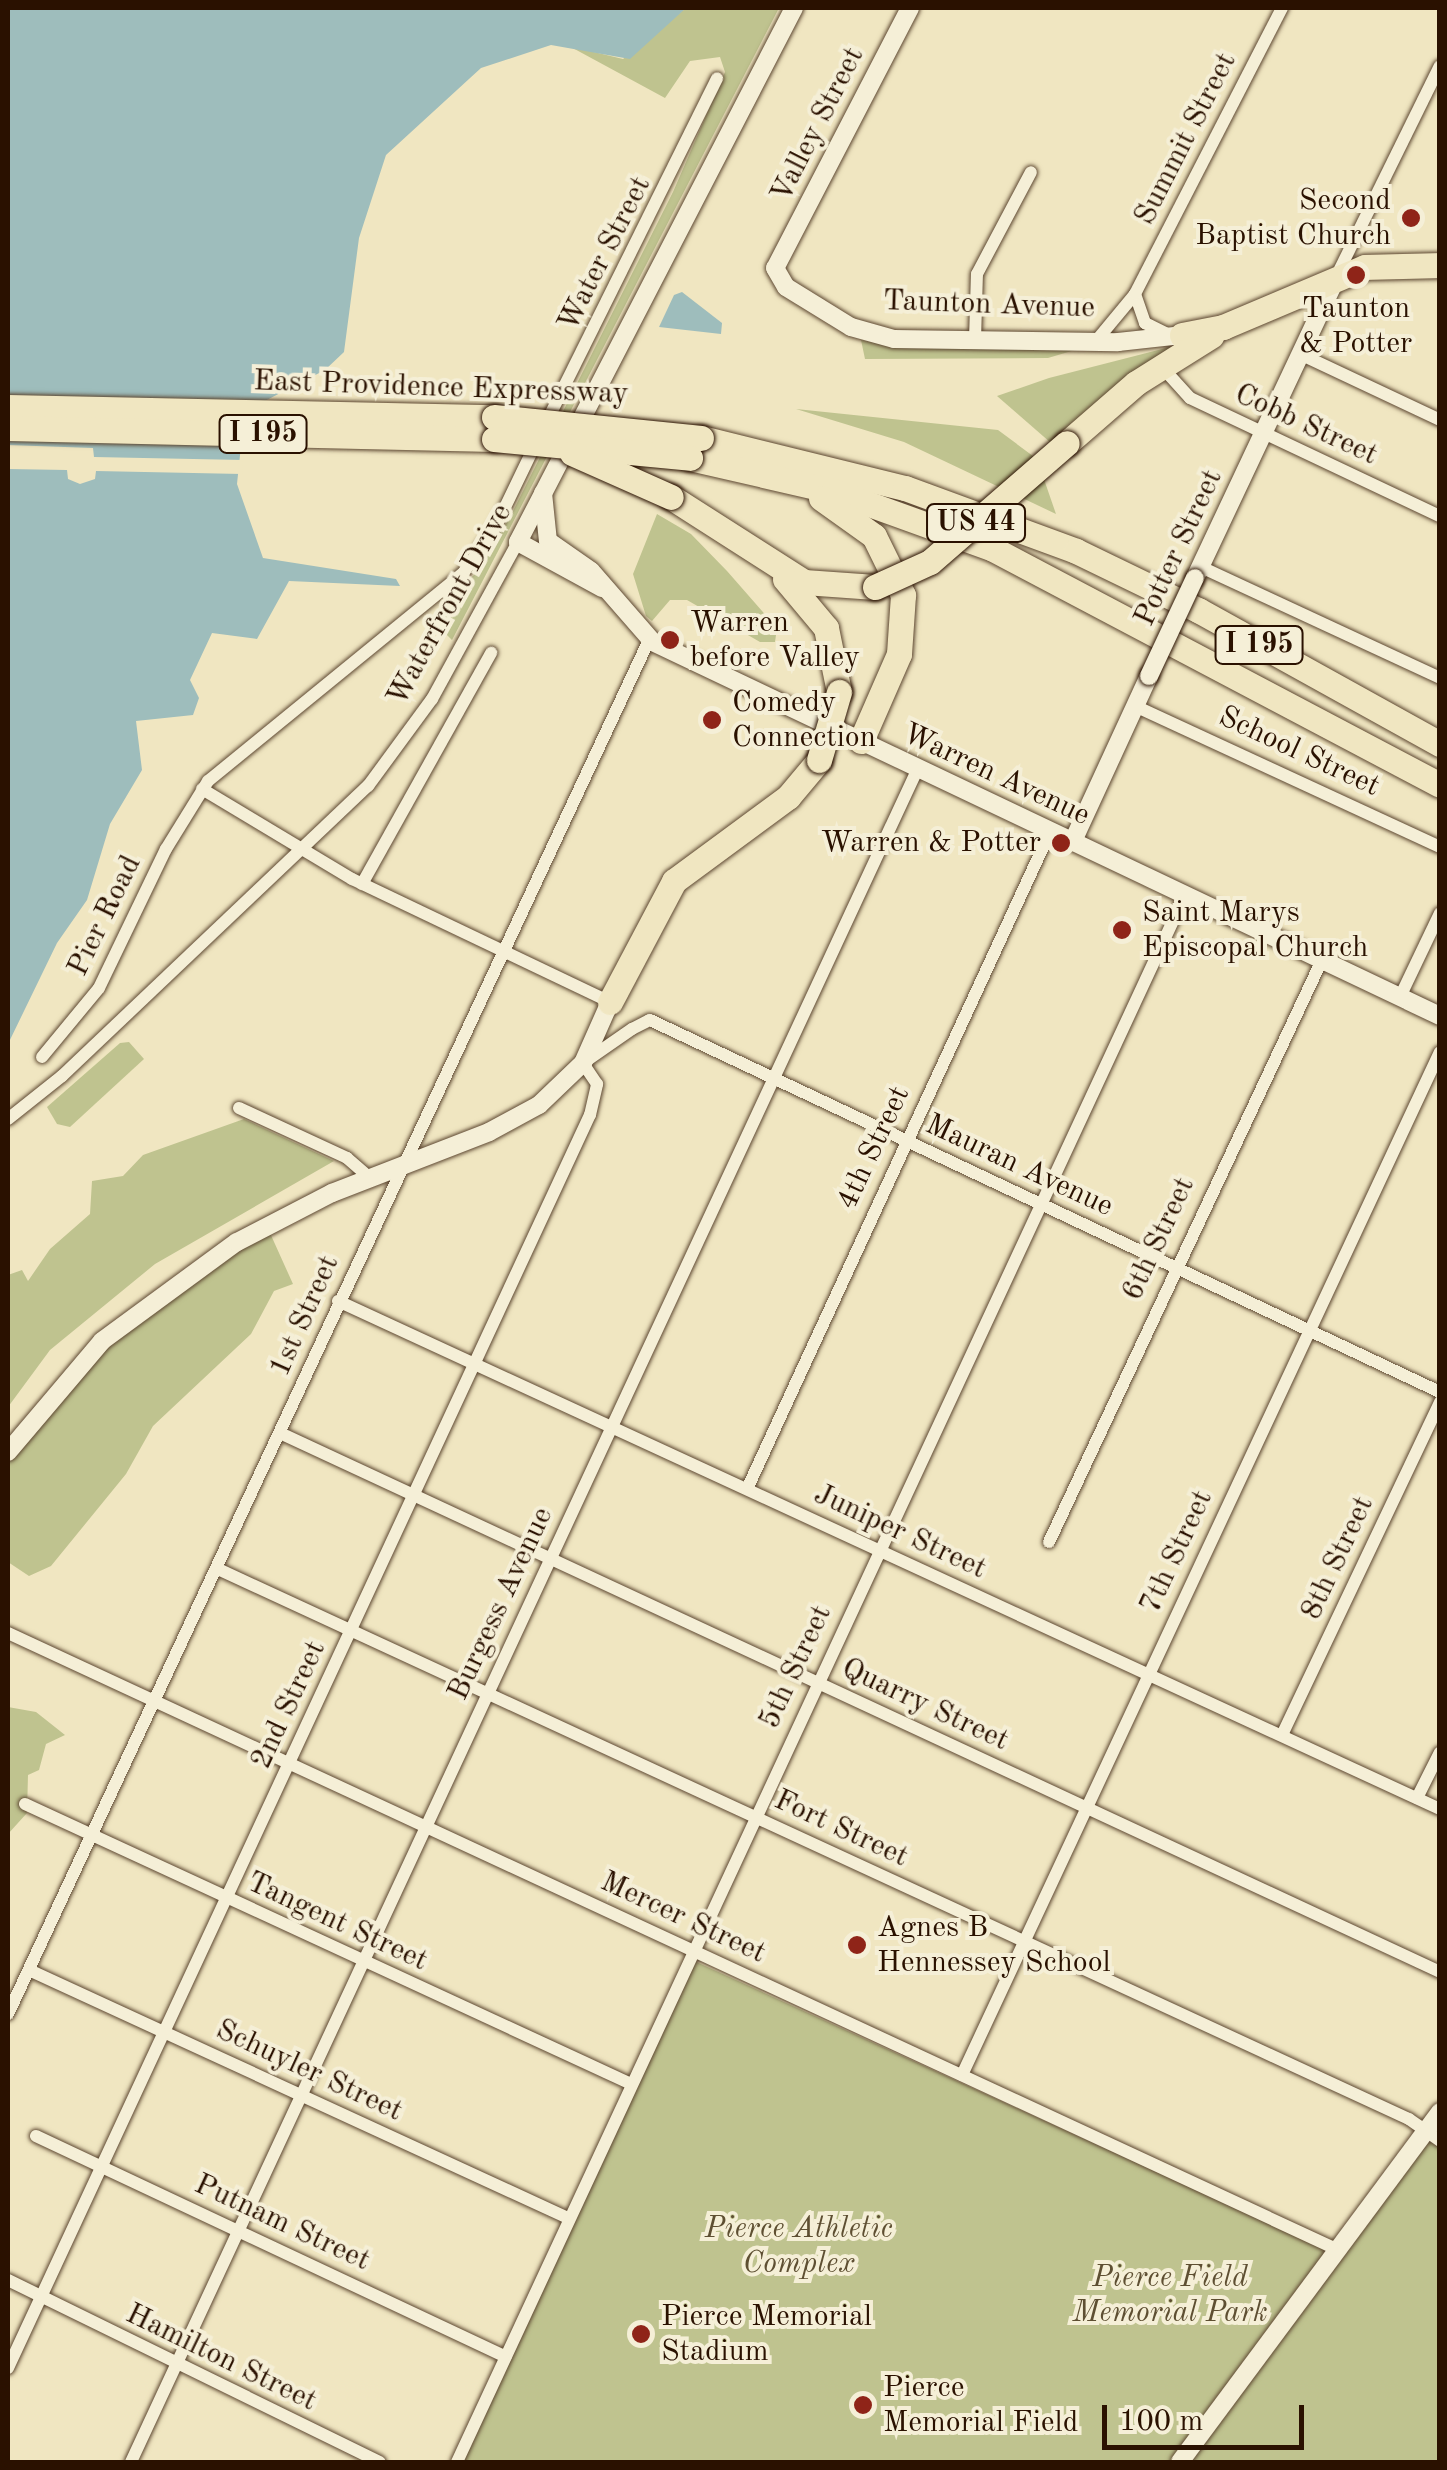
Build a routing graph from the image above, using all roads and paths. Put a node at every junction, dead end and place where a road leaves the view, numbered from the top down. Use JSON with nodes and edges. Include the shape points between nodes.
{"nodes":[{"id":1,"x":794,"y":8,"type":"edge"},
{"id":2,"x":910,"y":8,"type":"edge"},
{"id":3,"x":1282,"y":8,"type":"edge"},
{"id":4,"x":1440,"y":66,"type":"edge"},
{"id":5,"x":717,"y":78,"type":"dead end"},
{"id":6,"x":1032,"y":172,"type":"dead end"},
{"id":7,"x":1440,"y":265,"type":"edge"},
{"id":8,"x":775,"y":268,"type":"joint"},
{"id":9,"x":1335,"y":280,"type":"junction"},
{"id":10,"x":1134,"y":294,"type":"junction"},
{"id":11,"x":1223,"y":327,"type":"junction"},
{"id":12,"x":1182,"y":335,"type":"junction"},
{"id":13,"x":975,"y":340,"type":"junction"},
{"id":14,"x":1096,"y":341,"type":"junction"},
{"id":15,"x":1300,"y":354,"type":"junction"},
{"id":16,"x":1161,"y":366,"type":"junction"},
{"id":17,"x":8,"y":406,"type":"edge"},
{"id":18,"x":1440,"y":420,"type":"edge"},
{"id":19,"x":25,"y":421,"type":"edge"},
{"id":20,"x":1263,"y":432,"type":"junction"},
{"id":21,"x":494,"y":439,"type":"junction"},
{"id":22,"x":696,"y":448,"type":"junction"},
{"id":23,"x":747,"y":469,"type":"junction"},
{"id":24,"x":543,"y":493,"type":"junction"},
{"id":25,"x":1440,"y":516,"type":"edge"},
{"id":26,"x":518,"y":542,"type":"junction"},
{"id":27,"x":742,"y":545,"type":"junction"},
{"id":28,"x":556,"y":549,"type":"junction"},
{"id":29,"x":1198,"y":572,"type":"junction"},
{"id":30,"x":607,"y":590,"type":"junction"},
{"id":31,"x":648,"y":640,"type":"junction"},
{"id":32,"x":491,"y":653,"type":"dead end"},
{"id":33,"x":1440,"y":678,"type":"edge"},
{"id":34,"x":1136,"y":706,"type":"junction"},
{"id":35,"x":860,"y":741,"type":"junction"},
{"id":36,"x":1440,"y":744,"type":"edge"},
{"id":37,"x":918,"y":768,"type":"junction"},
{"id":38,"x":1440,"y":785,"type":"edge"},
{"id":39,"x":202,"y":789,"type":"junction"},
{"id":40,"x":1052,"y":830,"type":"junction"},
{"id":41,"x":1074,"y":841,"type":"junction"},
{"id":42,"x":1440,"y":847,"type":"edge"},
{"id":43,"x":305,"y":848,"type":"junction"},
{"id":44,"x":362,"y":884,"type":"junction"},
{"id":45,"x":1185,"y":895,"type":"junction"},
{"id":46,"x":1440,"y":913,"type":"edge"},
{"id":47,"x":502,"y":950,"type":"junction"},
{"id":48,"x":1322,"y":960,"type":"junction"},
{"id":49,"x":1400,"y":997,"type":"junction"},
{"id":50,"x":610,"y":1002,"type":"junction"},
{"id":51,"x":1440,"y":1016,"type":"edge"},
{"id":52,"x":1440,"y":1052,"type":"edge"},
{"id":53,"x":42,"y":1057,"type":"dead end"},
{"id":54,"x":584,"y":1063,"type":"junction"},
{"id":55,"x":776,"y":1080,"type":"junction"},
{"id":56,"x":240,"y":1108,"type":"dead end"},
{"id":57,"x":8,"y":1119,"type":"edge"},
{"id":58,"x":904,"y":1141,"type":"junction"},
{"id":59,"x":402,"y":1166,"type":"junction"},
{"id":60,"x":368,"y":1177,"type":"junction"},
{"id":61,"x":1040,"y":1202,"type":"junction"},
{"id":62,"x":1174,"y":1264,"type":"junction"},
{"id":63,"x":338,"y":1301,"type":"junction"},
{"id":64,"x":1308,"y":1324,"type":"junction"},
{"id":65,"x":475,"y":1360,"type":"junction"},
{"id":66,"x":1440,"y":1392,"type":"edge"},
{"id":67,"x":1440,"y":1402,"type":"edge"},
{"id":68,"x":612,"y":1424,"type":"junction"},
{"id":69,"x":280,"y":1434,"type":"junction"},
{"id":70,"x":8,"y":1452,"type":"edge"},
{"id":71,"x":747,"y":1490,"type":"junction"},
{"id":72,"x":414,"y":1497,"type":"junction"},
{"id":73,"x":1049,"y":1542,"type":"dead end"},
{"id":74,"x":880,"y":1548,"type":"junction"},
{"id":75,"x":551,"y":1559,"type":"junction"},
{"id":76,"x":218,"y":1569,"type":"junction"},
{"id":77,"x":352,"y":1631,"type":"junction"},
{"id":78,"x":8,"y":1633,"type":"edge"},
{"id":79,"x":1148,"y":1674,"type":"junction"},
{"id":80,"x":817,"y":1683,"type":"junction"},
{"id":81,"x":487,"y":1694,"type":"junction"},
{"id":82,"x":153,"y":1700,"type":"junction"},
{"id":83,"x":1282,"y":1735,"type":"junction"},
{"id":84,"x":1440,"y":1752,"type":"edge"},
{"id":85,"x":290,"y":1764,"type":"junction"},
{"id":86,"x":1417,"y":1798,"type":"junction"},
{"id":87,"x":25,"y":1804,"type":"dead end"},
{"id":88,"x":1086,"y":1808,"type":"junction"},
{"id":89,"x":1440,"y":1809,"type":"edge"},
{"id":90,"x":752,"y":1816,"type":"junction"},
{"id":91,"x":426,"y":1827,"type":"junction"},
{"id":92,"x":91,"y":1836,"type":"junction"},
{"id":93,"x":226,"y":1897,"type":"junction"},
{"id":94,"x":1024,"y":1942,"type":"junction"},
{"id":95,"x":693,"y":1950,"type":"junction"},
{"id":96,"x":365,"y":1963,"type":"junction"},
{"id":97,"x":30,"y":1970,"type":"junction"},
{"id":98,"x":1440,"y":1972,"type":"edge"},
{"id":99,"x":8,"y":2014,"type":"edge"},
{"id":100,"x":164,"y":2032,"type":"junction"},
{"id":101,"x":962,"y":2074,"type":"junction"},
{"id":102,"x":629,"y":2083,"type":"junction"},
{"id":103,"x":302,"y":2094,"type":"junction"},
{"id":104,"x":1440,"y":2112,"type":"edge"},
{"id":105,"x":1432,"y":2135,"type":"edge"},
{"id":106,"x":36,"y":2136,"type":"dead end"},
{"id":107,"x":102,"y":2166,"type":"junction"},
{"id":108,"x":568,"y":2218,"type":"junction"},
{"id":109,"x":240,"y":2230,"type":"junction"},
{"id":110,"x":1336,"y":2250,"type":"junction"},
{"id":111,"x":8,"y":2280,"type":"edge"},
{"id":112,"x":40,"y":2299,"type":"junction"},
{"id":113,"x":506,"y":2357,"type":"junction"},
{"id":114,"x":178,"y":2365,"type":"junction"},
{"id":115,"x":8,"y":2368,"type":"edge"},
{"id":116,"x":130,"y":2462,"type":"edge"},
{"id":117,"x":380,"y":2462,"type":"edge"},
{"id":118,"x":457,"y":2462,"type":"edge"},
{"id":119,"x":1180,"y":2462,"type":"edge"}],
"edges":[{"from":1,"to":24,"type":"main road","name":"Waterfront Drive"},
{"from":2,"to":8,"type":"main road","name":"Valley Street"},
{"from":3,"to":10,"type":"street","name":"Summit Street"},
{"from":4,"to":9,"type":"street"},
{"from":5,"to":39,"type":"street","name":"Water Street","via":[[477,556],[446,588],[230,758]]},
{"from":6,"to":13,"type":"street","via":[[977,274]]},
{"from":7,"to":9,"type":"highway","name":"Taunton Avenue","number":"US 44","via":[[1374,266]]},
{"from":8,"to":13,"type":"main road","name":"Taunton Avenue","via":[[796,298],[861,331],[894,339]]},
{"from":9,"to":11,"type":"highway","name":"Taunton Avenue","number":"US 44"},
{"from":9,"to":15,"type":"main road","name":"Potter Street"},
{"from":10,"to":12,"type":"street","via":[[1144,323]]},
{"from":10,"to":14,"type":"street","name":"Summit Street"},
{"from":11,"to":12,"type":"highway","name":"Taunton Avenue","number":"US 44"},
{"from":11,"to":16,"type":"highway","name":"Taunton Avenue","number":"US 44"},
{"from":12,"to":14,"type":"main road","name":"Taunton Avenue"},
{"from":13,"to":14,"type":"main road","name":"Taunton Avenue"},
{"from":15,"to":18,"type":"street"},
{"from":15,"to":20,"type":"main road","name":"Potter Street"},
{"from":16,"to":20,"type":"street","name":"Cobb Street","via":[[1183,394]]},
{"from":16,"to":27,"type":"highway","number":"US 44","bridge":true,"via":[[930,562],[875,587],[816,586]]},
{"from":17,"to":19,"type":"highway","number":"I 195"},
{"from":19,"to":21,"type":"highway","name":"East Providence Expressway","number":"I 195"},
{"from":19,"to":22,"type":"highway","name":"East Providence Expressway","number":"I 195","bridge":true,"via":[[551,420]]},
{"from":20,"to":25,"type":"street","name":"Cobb Street"},
{"from":20,"to":29,"type":"main road","name":"Potter Street"},
{"from":21,"to":22,"type":"highway","name":"East Providence Expressway","number":"I 195","bridge":true},
{"from":21,"to":27,"type":"highway","number":"US 44","bridge":true,"via":[[584,456],[672,496]]},
{"from":22,"to":23,"type":"highway","name":"East Providence Expressway","number":"I 195"},
{"from":22,"to":36,"type":"highway","name":"East Providence Expressway","number":"I 195","via":[[904,488],[1076,551]]},
{"from":23,"to":35,"type":"highway","via":[[849,515],[874,536],[896,570],[904,603],[902,643]]},
{"from":23,"to":38,"type":"highway","name":"East Providence Expressway","number":"I 195","via":[[902,514],[1017,560]]},
{"from":24,"to":26,"type":"main road","name":"Waterfront Drive"},
{"from":24,"to":28,"type":"main road","via":[[545,534]]},
{"from":26,"to":28,"type":"main road"},
{"from":26,"to":30,"type":"main road"},
{"from":26,"to":43,"type":"street","name":"Waterfront Drive","via":[[418,722],[368,786]]},
{"from":27,"to":50,"type":"highway","bridge":true,"via":[[821,619],[836,660],[838,692],[819,760],[796,791],[674,881]]},
{"from":28,"to":30,"type":"main road","name":"Warren Avenue"},
{"from":29,"to":33,"type":"street"},
{"from":29,"to":34,"type":"main road","name":"Potter Street","bridge":true},
{"from":30,"to":31,"type":"main road","name":"Warren Avenue"},
{"from":31,"to":35,"type":"main road","name":"Warren Avenue"},
{"from":31,"to":47,"type":"street","name":"1st Street"},
{"from":32,"to":44,"type":"street"},
{"from":34,"to":41,"type":"main road","name":"Potter Street"},
{"from":34,"to":42,"type":"street","name":"School Street"},
{"from":35,"to":37,"type":"main road","name":"Warren Avenue"},
{"from":37,"to":40,"type":"main road","name":"Warren Avenue"},
{"from":37,"to":55,"type":"street","name":"Burgess Avenue"},
{"from":39,"to":43,"type":"street"},
{"from":39,"to":53,"type":"street","name":"Pier Road","via":[[99,988]]},
{"from":40,"to":41,"type":"main road","name":"Warren Avenue"},
{"from":40,"to":58,"type":"street","name":"4th Street"},
{"from":41,"to":45,"type":"main road","name":"Warren Avenue"},
{"from":43,"to":44,"type":"street"},
{"from":43,"to":57,"type":"street","name":"Waterfront Drive"},
{"from":44,"to":47,"type":"street"},
{"from":45,"to":48,"type":"main road","name":"Warren Avenue"},
{"from":45,"to":61,"type":"street","name":"5th Street"},
{"from":46,"to":49,"type":"street"},
{"from":47,"to":50,"type":"street"},
{"from":47,"to":59,"type":"street","name":"1st Street"},
{"from":48,"to":49,"type":"main road","name":"Warren Avenue"},
{"from":48,"to":62,"type":"street","name":"6th Street"},
{"from":49,"to":51,"type":"main road","name":"Warren Avenue"},
{"from":50,"to":54,"type":"main road"},
{"from":52,"to":64,"type":"street","name":"7th Street"},
{"from":54,"to":55,"type":"street","name":"Mauran Avenue","via":[[650,1020]]},
{"from":54,"to":59,"type":"main road","via":[[516,1118]]},
{"from":54,"to":65,"type":"street","name":"2nd Street","via":[[596,1084],[590,1115]]},
{"from":55,"to":58,"type":"street","name":"Mauran Avenue"},
{"from":55,"to":68,"type":"street","name":"Burgess Avenue"},
{"from":56,"to":60,"type":"street","via":[[347,1158]]},
{"from":58,"to":61,"type":"street","name":"Mauran Avenue"},
{"from":58,"to":71,"type":"street","name":"4th Street"},
{"from":59,"to":60,"type":"main road"},
{"from":59,"to":63,"type":"street","name":"1st Street"},
{"from":60,"to":70,"type":"main road","via":[[253,1233],[147,1303],[62,1383]]},
{"from":61,"to":62,"type":"street","name":"Mauran Avenue"},
{"from":61,"to":74,"type":"street","name":"5th Street"},
{"from":62,"to":64,"type":"street","name":"Mauran Avenue"},
{"from":62,"to":73,"type":"street","name":"6th Street"},
{"from":63,"to":65,"type":"street","name":"Juniper Street"},
{"from":63,"to":69,"type":"street","name":"1st Street"},
{"from":64,"to":66,"type":"street","name":"Mauran Avenue"},
{"from":64,"to":79,"type":"street","name":"7th Street"},
{"from":65,"to":68,"type":"street","name":"Juniper Street"},
{"from":65,"to":72,"type":"street","name":"2nd Street"},
{"from":67,"to":83,"type":"street","name":"8th Street"},
{"from":68,"to":71,"type":"street","name":"Juniper Street"},
{"from":68,"to":75,"type":"street","name":"Burgess Avenue"},
{"from":69,"to":72,"type":"street","name":"Quarry Street"},
{"from":69,"to":76,"type":"street","name":"1st Street"},
{"from":71,"to":74,"type":"street","name":"Juniper Street"},
{"from":72,"to":75,"type":"street","name":"Quarry Street"},
{"from":72,"to":77,"type":"street","name":"2nd Street"},
{"from":74,"to":79,"type":"street","name":"Juniper Street"},
{"from":74,"to":80,"type":"street","name":"5th Street"},
{"from":75,"to":80,"type":"street","name":"Quarry Street"},
{"from":75,"to":81,"type":"street","name":"Burgess Avenue"},
{"from":76,"to":77,"type":"street","name":"Fort Street"},
{"from":76,"to":82,"type":"street","name":"1st Street"},
{"from":77,"to":81,"type":"street","name":"Fort Street"},
{"from":77,"to":85,"type":"street","name":"2nd Street"},
{"from":78,"to":82,"type":"street","name":"Mercer Street"},
{"from":79,"to":83,"type":"street","name":"Juniper Street"},
{"from":79,"to":88,"type":"street","name":"7th Street"},
{"from":80,"to":88,"type":"street","name":"Quarry Street"},
{"from":80,"to":90,"type":"street","name":"5th Street"},
{"from":81,"to":90,"type":"street","name":"Fort Street"},
{"from":81,"to":91,"type":"street","name":"Burgess Avenue"},
{"from":82,"to":85,"type":"street","name":"Mercer Street"},
{"from":82,"to":92,"type":"street","name":"1st Street"},
{"from":83,"to":86,"type":"street","name":"Juniper Street"},
{"from":84,"to":86,"type":"street"},
{"from":85,"to":91,"type":"street","name":"Mercer Street"},
{"from":85,"to":93,"type":"street","name":"2nd Street"},
{"from":86,"to":89,"type":"street","name":"Juniper Street"},
{"from":87,"to":92,"type":"street","name":"Tangent Street"},
{"from":88,"to":94,"type":"street","name":"7th Street"},
{"from":88,"to":98,"type":"street","name":"Quarry Street"},
{"from":90,"to":94,"type":"street","name":"Fort Street"},
{"from":90,"to":95,"type":"street","name":"5th Street"},
{"from":91,"to":95,"type":"street","name":"Mercer Street"},
{"from":91,"to":96,"type":"street","name":"Burgess Avenue"},
{"from":92,"to":93,"type":"street","name":"Tangent Street"},
{"from":92,"to":97,"type":"street","name":"1st Street"},
{"from":93,"to":96,"type":"street","name":"Tangent Street"},
{"from":93,"to":100,"type":"street","name":"2nd Street"},
{"from":94,"to":101,"type":"street","name":"7th Street"},
{"from":94,"to":105,"type":"street","name":"Fort Street"},
{"from":95,"to":101,"type":"street","name":"Mercer Street"},
{"from":95,"to":102,"type":"street","name":"5th Street"},
{"from":96,"to":102,"type":"street","name":"Tangent Street"},
{"from":96,"to":103,"type":"street","name":"Burgess Avenue"},
{"from":97,"to":99,"type":"street","name":"1st Street"},
{"from":97,"to":100,"type":"street","name":"Schuyler Street"},
{"from":100,"to":103,"type":"street","name":"Schuyler Street"},
{"from":100,"to":107,"type":"street","name":"2nd Street"},
{"from":101,"to":110,"type":"street","name":"Mercer Street"},
{"from":102,"to":108,"type":"street","name":"5th Street"},
{"from":103,"to":108,"type":"street","name":"Schuyler Street"},
{"from":103,"to":109,"type":"street","name":"Burgess Avenue"},
{"from":104,"to":105,"type":"main road"},
{"from":105,"to":110,"type":"main road"},
{"from":106,"to":107,"type":"street","name":"Putnam Street"},
{"from":107,"to":109,"type":"street","name":"Putnam Street"},
{"from":107,"to":112,"type":"street","name":"2nd Street"},
{"from":108,"to":113,"type":"street","name":"5th Street"},
{"from":109,"to":113,"type":"street","name":"Putnam Street"},
{"from":109,"to":114,"type":"street","name":"Burgess Avenue"},
{"from":110,"to":119,"type":"main road"},
{"from":111,"to":112,"type":"street","name":"Hamilton Street"},
{"from":112,"to":114,"type":"street","name":"Hamilton Street"},
{"from":112,"to":115,"type":"street","name":"2nd Street"},
{"from":113,"to":118,"type":"street","name":"5th Street"},
{"from":114,"to":116,"type":"street","name":"Burgess Avenue"},
{"from":114,"to":117,"type":"street","name":"Hamilton Street"}]}
